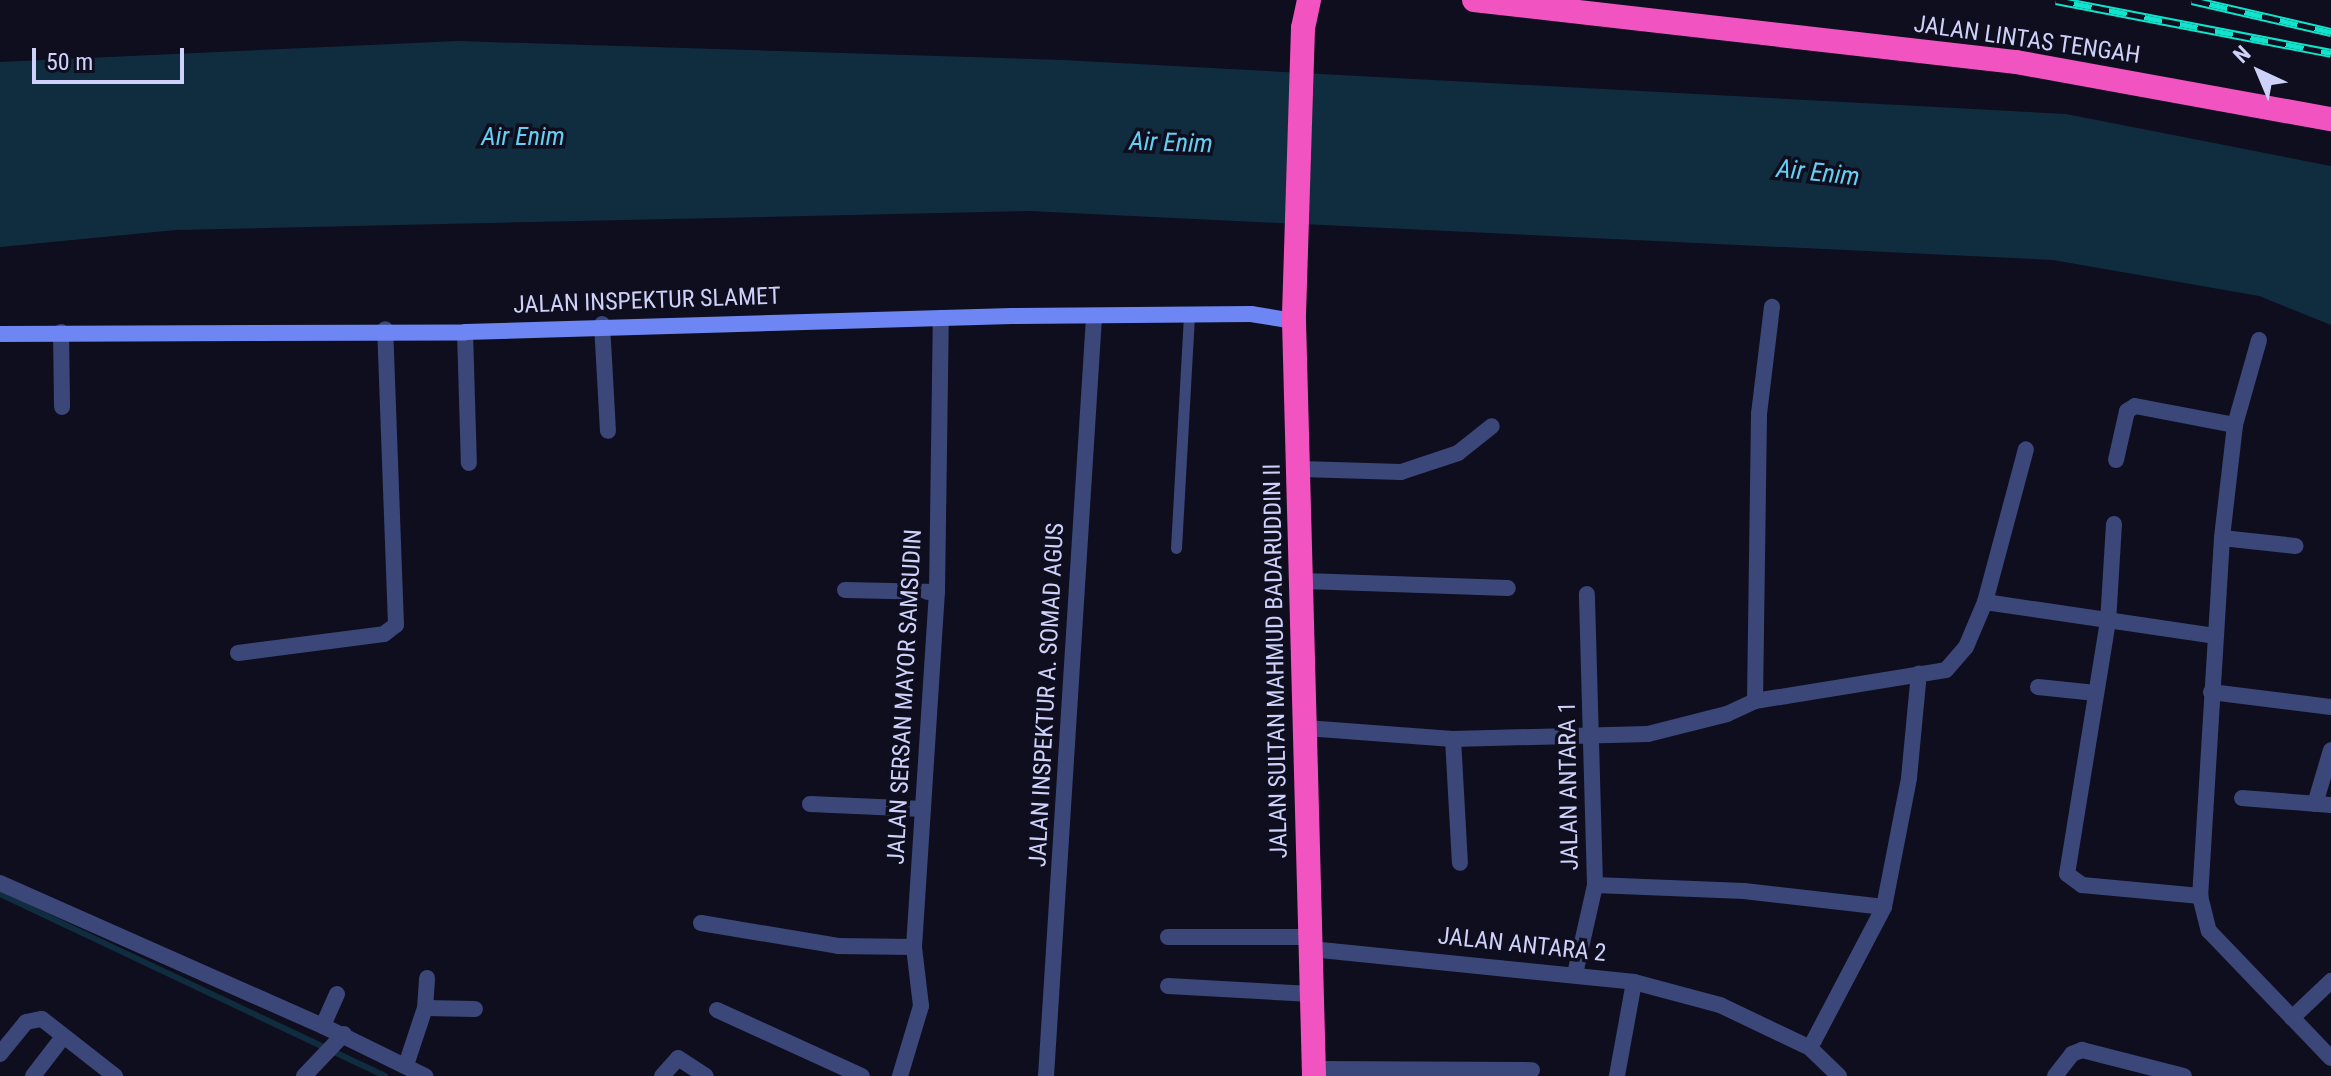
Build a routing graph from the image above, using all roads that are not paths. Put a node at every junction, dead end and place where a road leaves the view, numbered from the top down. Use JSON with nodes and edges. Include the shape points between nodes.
{"nodes":[{"id":1,"x":1309,"y":0,"type":"edge"},
{"id":2,"x":1474,"y":0,"type":"edge"},
{"id":3,"x":2331,"y":119,"type":"edge"},
{"id":4,"x":1772,"y":307,"type":"dead end"},
{"id":5,"x":1189,"y":315,"type":"junction"},
{"id":6,"x":1094,"y":317,"type":"junction"},
{"id":7,"x":941,"y":318,"type":"junction"},
{"id":8,"x":1294,"y":321,"type":"junction"},
{"id":9,"x":602,"y":324,"type":"junction"},
{"id":10,"x":385,"y":329,"type":"junction"},
{"id":11,"x":61,"y":332,"type":"junction"},
{"id":12,"x":465,"y":332,"type":"junction"},
{"id":13,"x":0,"y":334,"type":"edge"},
{"id":14,"x":2259,"y":340,"type":"dead end"},
{"id":15,"x":62,"y":407,"type":"dead end"},
{"id":16,"x":2235,"y":425,"type":"junction"},
{"id":17,"x":1492,"y":426,"type":"dead end"},
{"id":18,"x":608,"y":431,"type":"dead end"},
{"id":19,"x":2026,"y":449,"type":"dead end"},
{"id":20,"x":2116,"y":460,"type":"dead end"},
{"id":21,"x":469,"y":463,"type":"dead end"},
{"id":22,"x":1301,"y":469,"type":"junction"},
{"id":23,"x":2114,"y":524,"type":"dead end"},
{"id":24,"x":2222,"y":538,"type":"junction"},
{"id":25,"x":2296,"y":546,"type":"dead end"},
{"id":26,"x":1176,"y":548,"type":"dead end"},
{"id":27,"x":1305,"y":581,"type":"junction"},
{"id":28,"x":1508,"y":588,"type":"dead end"},
{"id":29,"x":845,"y":590,"type":"dead end"},
{"id":30,"x":937,"y":592,"type":"junction"},
{"id":31,"x":1587,"y":594,"type":"dead end"},
{"id":32,"x":1985,"y":602,"type":"junction"},
{"id":33,"x":2108,"y":621,"type":"junction"},
{"id":34,"x":2215,"y":636,"type":"junction"},
{"id":35,"x":238,"y":653,"type":"dead end"},
{"id":36,"x":1919,"y":673,"type":"junction"},
{"id":37,"x":2038,"y":687,"type":"dead end"},
{"id":38,"x":2211,"y":692,"type":"junction"},
{"id":39,"x":2096,"y":693,"type":"junction"},
{"id":40,"x":1755,"y":701,"type":"junction"},
{"id":41,"x":2331,"y":707,"type":"edge"},
{"id":42,"x":1306,"y":728,"type":"junction"},
{"id":43,"x":1594,"y":738,"type":"junction"},
{"id":44,"x":1453,"y":739,"type":"junction"},
{"id":45,"x":2331,"y":750,"type":"edge"},
{"id":46,"x":2242,"y":798,"type":"dead end"},
{"id":47,"x":810,"y":804,"type":"dead end"},
{"id":48,"x":2323,"y":805,"type":"edge"},
{"id":49,"x":923,"y":809,"type":"junction"},
{"id":50,"x":1460,"y":863,"type":"dead end"},
{"id":51,"x":0,"y":883,"type":"edge"},
{"id":52,"x":1595,"y":885,"type":"junction"},
{"id":53,"x":2200,"y":896,"type":"junction"},
{"id":54,"x":1884,"y":907,"type":"junction"},
{"id":55,"x":701,"y":923,"type":"dead end"},
{"id":56,"x":1168,"y":937,"type":"dead end"},
{"id":57,"x":1310,"y":943,"type":"junction"},
{"id":58,"x":914,"y":947,"type":"junction"},
{"id":59,"x":1575,"y":974,"type":"junction"},
{"id":60,"x":427,"y":978,"type":"dead end"},
{"id":61,"x":2331,"y":981,"type":"edge"},
{"id":62,"x":1634,"y":982,"type":"junction"},
{"id":63,"x":1168,"y":986,"type":"dead end"},
{"id":64,"x":337,"y":994,"type":"dead end"},
{"id":65,"x":1311,"y":994,"type":"junction"},
{"id":66,"x":425,"y":1008,"type":"junction"},
{"id":67,"x":475,"y":1009,"type":"dead end"},
{"id":68,"x":717,"y":1010,"type":"dead end"},
{"id":69,"x":2292,"y":1018,"type":"junction"},
{"id":70,"x":323,"y":1026,"type":"junction"},
{"id":71,"x":63,"y":1037,"type":"junction"},
{"id":72,"x":342,"y":1037,"type":"junction"},
{"id":73,"x":1810,"y":1048,"type":"junction"},
{"id":74,"x":0,"y":1054,"type":"edge"},
{"id":75,"x":2331,"y":1058,"type":"edge"},
{"id":76,"x":406,"y":1065,"type":"junction"},
{"id":77,"x":1532,"y":1070,"type":"dead end"},
{"id":78,"x":1314,"y":1073,"type":"edge"},
{"id":79,"x":33,"y":1076,"type":"edge"},
{"id":80,"x":115,"y":1076,"type":"edge"},
{"id":81,"x":304,"y":1076,"type":"edge"},
{"id":82,"x":425,"y":1076,"type":"edge"},
{"id":83,"x":662,"y":1076,"type":"edge"},
{"id":84,"x":706,"y":1076,"type":"edge"},
{"id":85,"x":862,"y":1076,"type":"edge"},
{"id":86,"x":900,"y":1076,"type":"edge"},
{"id":87,"x":1046,"y":1076,"type":"edge"},
{"id":88,"x":1617,"y":1076,"type":"edge"},
{"id":89,"x":1839,"y":1076,"type":"edge"},
{"id":90,"x":2055,"y":1076,"type":"edge"},
{"id":91,"x":2184,"y":1076,"type":"edge"}],
"edges":[{"from":1,"to":8,"type":"highway","name":"JALAN SULTAN MAHMUD BADARUDDIN II","via":[[1303,28]]},
{"from":2,"to":3,"type":"highway","name":"JALAN LINTAS TENGAH","via":[[2016,62]]},
{"from":4,"to":40,"type":"street","via":[[1759,414]]},
{"from":5,"to":6,"type":"street","name":"JALAN INSPEKTUR SLAMET"},
{"from":5,"to":8,"type":"street","name":"JALAN INSPEKTUR SLAMET"},
{"from":5,"to":26,"type":"lane"},
{"from":6,"to":7,"type":"street","name":"JALAN INSPEKTUR SLAMET"},
{"from":6,"to":87,"type":"street","name":"JALAN INSPEKTUR A. SOMAD AGUS"},
{"from":7,"to":9,"type":"street","name":"JALAN INSPEKTUR SLAMET"},
{"from":7,"to":30,"type":"street","name":"JALAN SERSAN MAYOR SAMSUDIN"},
{"from":8,"to":22,"type":"highway","name":"JALAN SULTAN MAHMUD BADARUDDIN II"},
{"from":9,"to":12,"type":"street","name":"JALAN INSPEKTUR SLAMET"},
{"from":9,"to":18,"type":"street"},
{"from":10,"to":11,"type":"street","name":"JALAN INSPEKTUR SLAMET"},
{"from":10,"to":12,"type":"street","name":"JALAN INSPEKTUR SLAMET"},
{"from":10,"to":35,"type":"street","via":[[396,625],[384,634]]},
{"from":11,"to":13,"type":"street","name":"JALAN INSPEKTUR SLAMET"},
{"from":11,"to":15,"type":"street"},
{"from":12,"to":21,"type":"street"},
{"from":14,"to":16,"type":"street"},
{"from":16,"to":20,"type":"street","via":[[2135,406],[2127,411]]},
{"from":16,"to":24,"type":"street"},
{"from":17,"to":22,"type":"street","via":[[1458,453],[1401,472]]},
{"from":19,"to":32,"type":"street"},
{"from":22,"to":27,"type":"highway","name":"JALAN SULTAN MAHMUD BADARUDDIN II"},
{"from":23,"to":33,"type":"street"},
{"from":24,"to":25,"type":"street"},
{"from":24,"to":34,"type":"street"},
{"from":27,"to":28,"type":"street"},
{"from":27,"to":42,"type":"highway","name":"JALAN SULTAN MAHMUD BADARUDDIN II"},
{"from":29,"to":30,"type":"street"},
{"from":30,"to":49,"type":"street","name":"JALAN SERSAN MAYOR SAMSUDIN"},
{"from":31,"to":43,"type":"street","name":"JALAN ANTARA 1"},
{"from":32,"to":33,"type":"street"},
{"from":32,"to":36,"type":"street","via":[[1956,663]]},
{"from":33,"to":34,"type":"street"},
{"from":33,"to":39,"type":"street"},
{"from":34,"to":38,"type":"street"},
{"from":36,"to":40,"type":"street"},
{"from":36,"to":54,"type":"street","via":[[1909,778]]},
{"from":37,"to":39,"type":"street"},
{"from":38,"to":41,"type":"street"},
{"from":38,"to":53,"type":"street"},
{"from":39,"to":53,"type":"street","via":[[2067,874],[2082,885]]},
{"from":40,"to":43,"type":"street","via":[[1727,714],[1648,734]]},
{"from":42,"to":44,"type":"street"},
{"from":42,"to":57,"type":"highway","name":"JALAN SULTAN MAHMUD BADARUDDIN II"},
{"from":43,"to":44,"type":"street"},
{"from":43,"to":52,"type":"street","name":"JALAN ANTARA 1"},
{"from":44,"to":50,"type":"street"},
{"from":45,"to":48,"type":"street"},
{"from":46,"to":48,"type":"street"},
{"from":47,"to":49,"type":"street"},
{"from":49,"to":58,"type":"street","name":"JALAN SERSAN MAYOR SAMSUDIN"},
{"from":51,"to":70,"type":"street"},
{"from":52,"to":54,"type":"street","via":[[1744,891]]},
{"from":52,"to":59,"type":"street","name":"JALAN ANTARA 1"},
{"from":53,"to":69,"type":"street","via":[[2209,931]]},
{"from":54,"to":73,"type":"street"},
{"from":55,"to":58,"type":"street","via":[[838,946]]},
{"from":56,"to":57,"type":"street","name":"JALAN ANTARA 2"},
{"from":57,"to":59,"type":"street","name":"JALAN ANTARA 2"},
{"from":57,"to":65,"type":"highway","name":"JALAN SULTAN MAHMUD BADARUDDIN II"},
{"from":58,"to":86,"type":"street","name":"JALAN SERSAN MAYOR SAMSUDIN","via":[[921,1006]]},
{"from":59,"to":62,"type":"street","name":"JALAN ANTARA 2"},
{"from":60,"to":66,"type":"street"},
{"from":61,"to":69,"type":"street"},
{"from":62,"to":73,"type":"street","via":[[1720,1005]]},
{"from":62,"to":88,"type":"street","name":"JALAN ANTARA 2"},
{"from":63,"to":65,"type":"street"},
{"from":64,"to":70,"type":"street"},
{"from":65,"to":78,"type":"highway","name":"JALAN SULTAN MAHMUD BADARUDDIN II"},
{"from":66,"to":67,"type":"street"},
{"from":66,"to":76,"type":"street"},
{"from":68,"to":85,"type":"street"},
{"from":69,"to":75,"type":"street"},
{"from":70,"to":72,"type":"street"},
{"from":71,"to":74,"type":"street","via":[[34,1018]]},
{"from":71,"to":79,"type":"street"},
{"from":71,"to":80,"type":"street"},
{"from":72,"to":76,"type":"street"},
{"from":72,"to":81,"type":"street"},
{"from":73,"to":89,"type":"street"},
{"from":76,"to":82,"type":"street"},
{"from":77,"to":78,"type":"street"},
{"from":83,"to":84,"type":"street","via":[[678,1058]]},
{"from":90,"to":91,"type":"street","via":[[2072,1054],[2082,1050]]}]}
